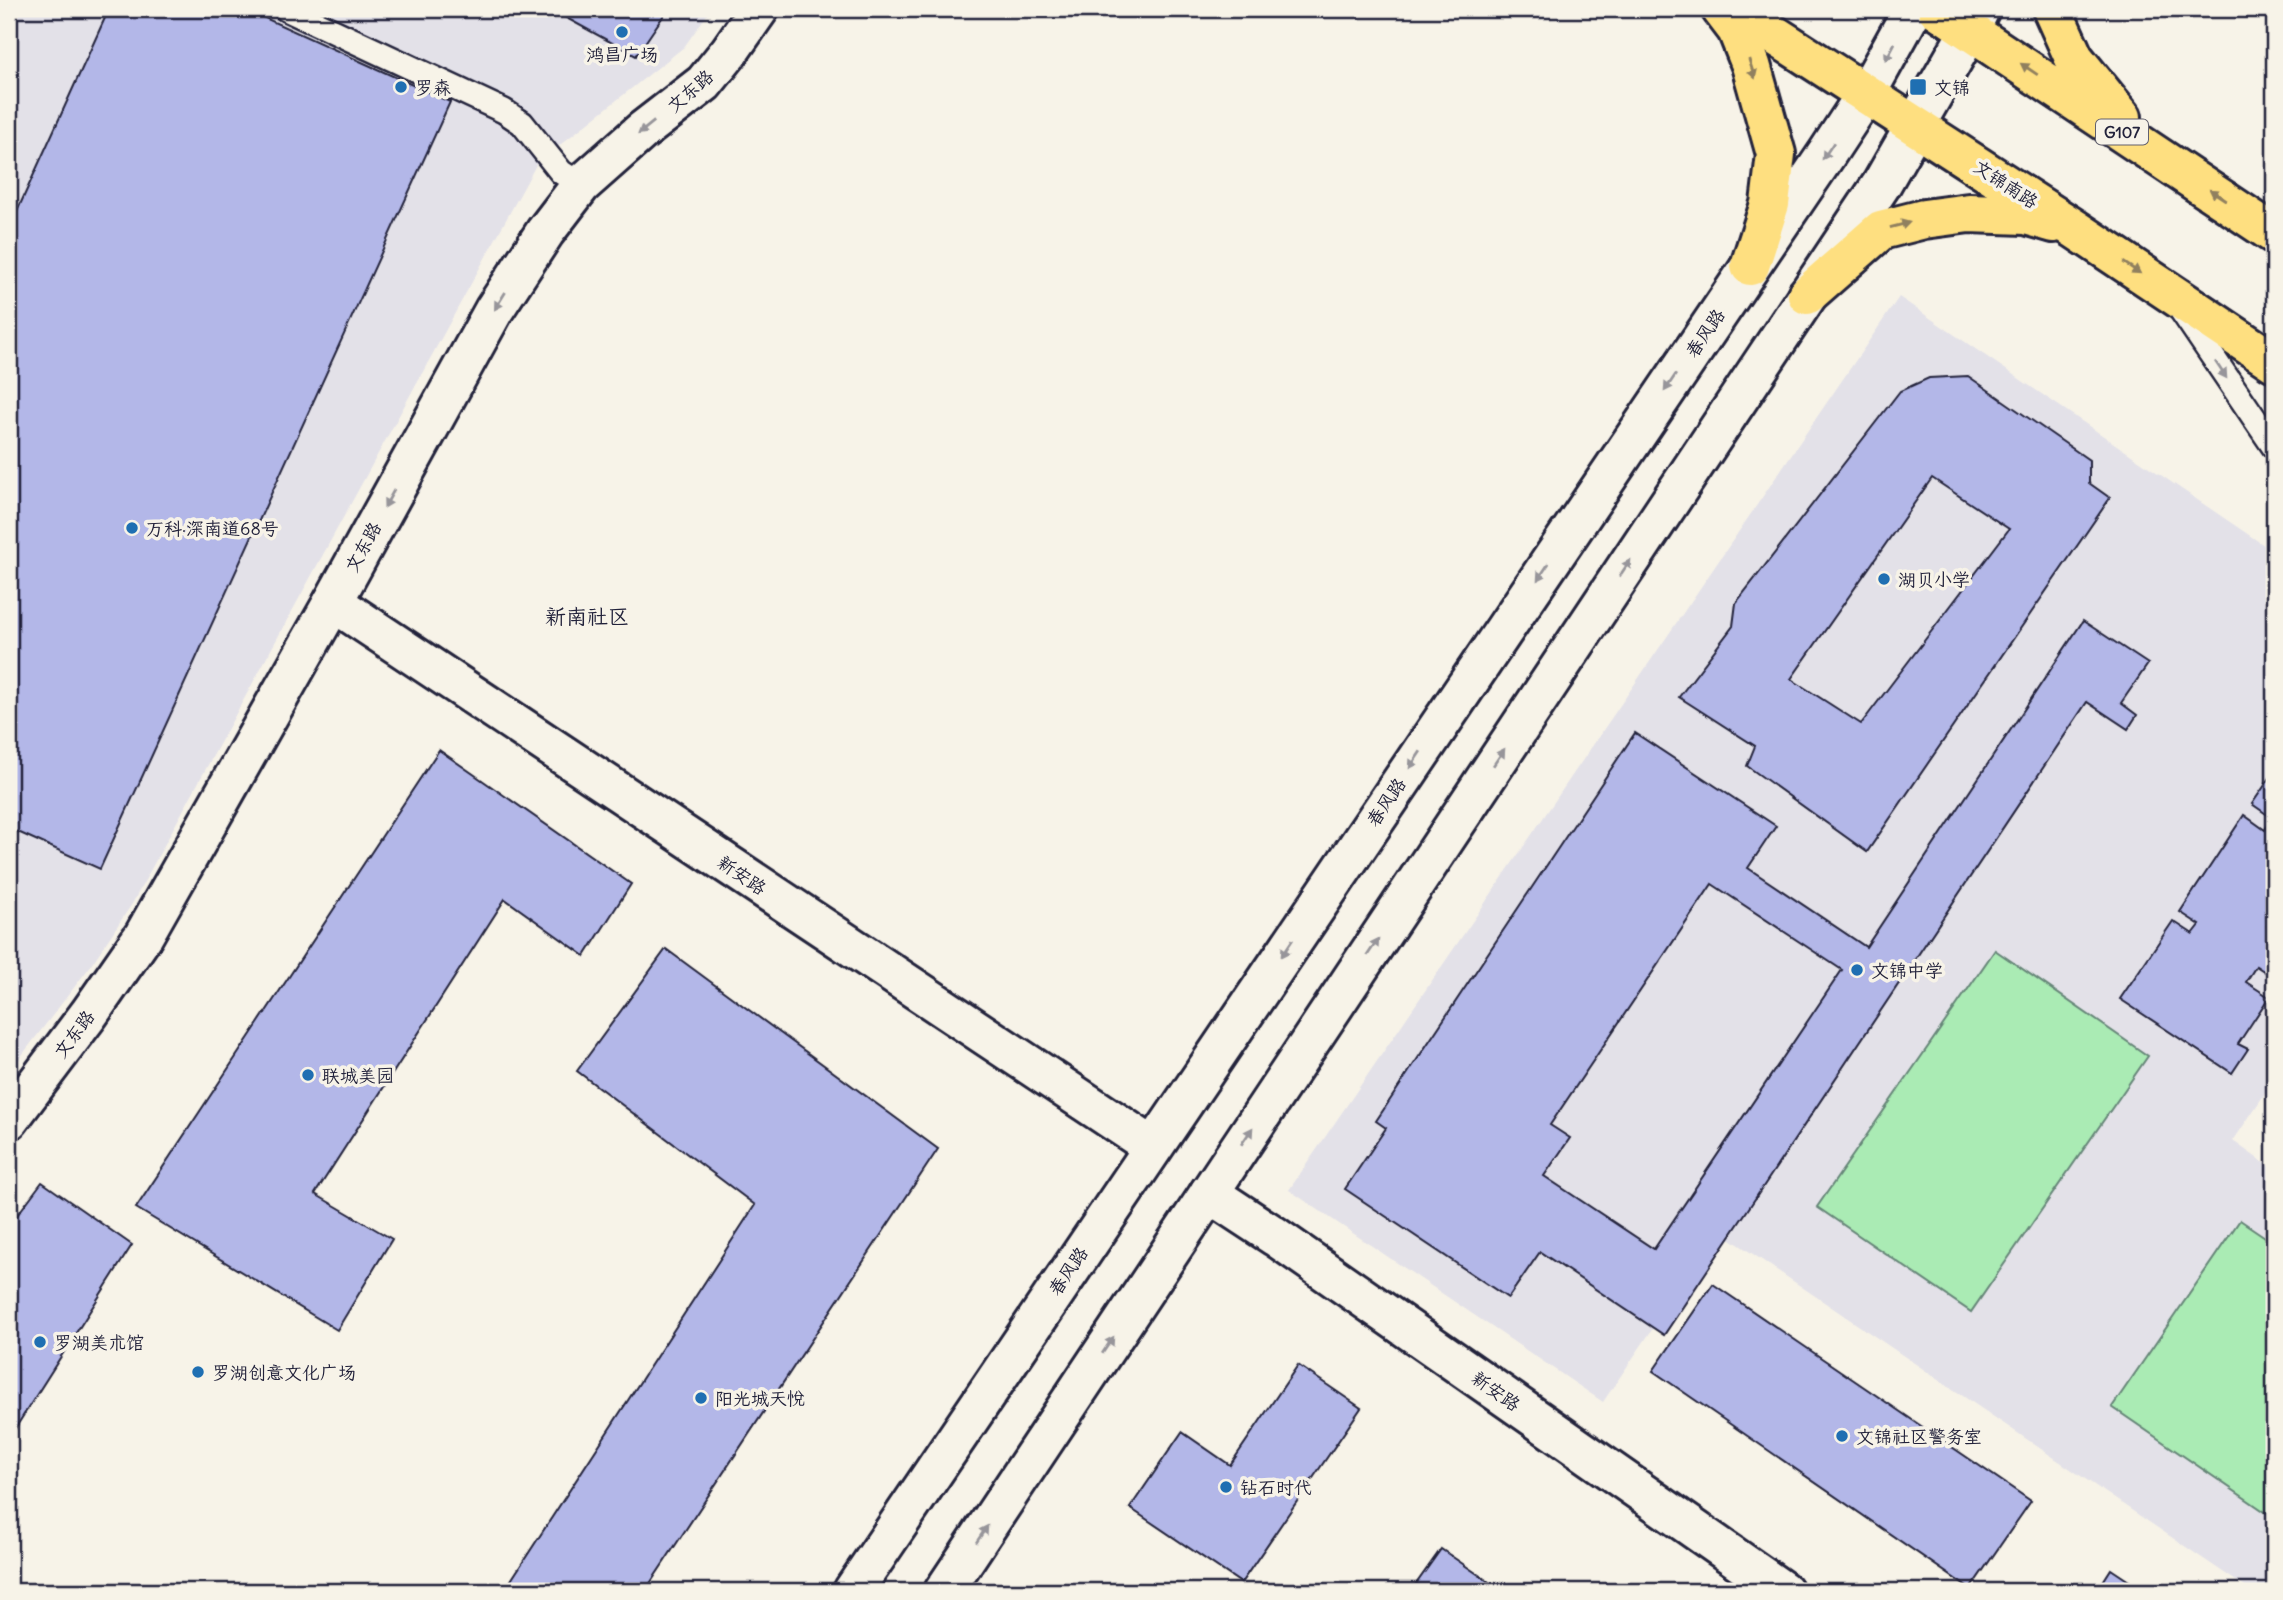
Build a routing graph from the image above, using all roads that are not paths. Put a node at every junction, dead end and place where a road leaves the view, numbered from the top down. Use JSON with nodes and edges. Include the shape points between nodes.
{"nodes":[{"id":1,"x":285,"y":9,"type":"edge"},
{"id":2,"x":759,"y":9,"type":"edge"},
{"id":3,"x":1721,"y":9,"type":"edge"},
{"id":4,"x":1734,"y":9,"type":"edge"},
{"id":5,"x":1913,"y":9,"type":"edge"},
{"id":6,"x":1937,"y":9,"type":"edge"},
{"id":7,"x":2052,"y":9,"type":"edge"},
{"id":8,"x":1975,"y":19,"type":"edge"},
{"id":9,"x":1866,"y":94,"type":"junction"},
{"id":10,"x":1916,"y":126,"type":"junction"},
{"id":11,"x":2163,"y":159,"type":"junction"},
{"id":12,"x":581,"y":185,"type":"junction"},
{"id":13,"x":2076,"y":229,"type":"junction"},
{"id":14,"x":2274,"y":234,"type":"edge"},
{"id":15,"x":1750,"y":266,"type":"junction"},
{"id":16,"x":2169,"y":293,"type":"junction"},
{"id":17,"x":1807,"y":295,"type":"junction"},
{"id":18,"x":2274,"y":362,"type":"edge"},
{"id":19,"x":2274,"y":388,"type":"edge"},
{"id":20,"x":2274,"y":447,"type":"edge"},
{"id":21,"x":333,"y":602,"type":"junction"},
{"id":22,"x":9,"y":1120,"type":"edge"},
{"id":23,"x":1153,"y":1147,"type":"junction"},
{"id":24,"x":1209,"y":1193,"type":"junction"},
{"id":25,"x":853,"y":1591,"type":"edge"},
{"id":26,"x":944,"y":1591,"type":"edge"},
{"id":27,"x":1783,"y":1591,"type":"edge"}],
"edges":[{"from":1,"to":12,"type":"lane","via":[[505,111],[522,123],[561,172]]},
{"from":2,"to":12,"type":"street","name":"文东路","one_way":true,"via":[[704,83]]},
{"from":3,"to":15,"type":"highway","one_way":true,"via":[[1737,30],[1751,65],[1776,154],[1770,204]]},
{"from":4,"to":9,"type":"highway","name":"文锦南路"},
{"from":5,"to":9,"type":"street","name":"春风路","one_way":true},
{"from":6,"to":8,"type":"highway","number":"G107"},
{"from":7,"to":11,"type":"highway","via":[[2074,58]]},
{"from":8,"to":10,"type":"street"},
{"from":11,"to":8,"type":"highway","number":"G107","one_way":true},
{"from":9,"to":10,"type":"highway","name":"文锦南路"},
{"from":9,"to":15,"type":"street","name":"春风路","one_way":true},
{"from":10,"to":13,"type":"highway","name":"文锦南路"},
{"from":10,"to":17,"type":"street"},
{"from":14,"to":11,"type":"highway","number":"G107","one_way":true},
{"from":12,"to":21,"type":"street","name":"文东路","one_way":true,"via":[[494,310]]},
{"from":13,"to":16,"type":"highway","name":"文锦南路","one_way":true},
{"from":17,"to":13,"type":"highway","one_way":true,"via":[[1881,230],[1924,219],[1969,213],[2026,215]]},
{"from":15,"to":23,"type":"street","name":"春风路","one_way":true},
{"from":16,"to":18,"type":"highway","name":"文锦南路"},
{"from":16,"to":19,"type":"highway"},
{"from":16,"to":20,"type":"lane","one_way":true},
{"from":24,"to":17,"type":"street","one_way":true},
{"from":21,"to":22,"type":"street","name":"文东路","via":[[144,935]]},
{"from":21,"to":23,"type":"street","name":"新安路"},
{"from":23,"to":25,"type":"street","name":"春风路"},
{"from":26,"to":24,"type":"street","one_way":true},
{"from":24,"to":27,"type":"street","name":"新安路"}]}
